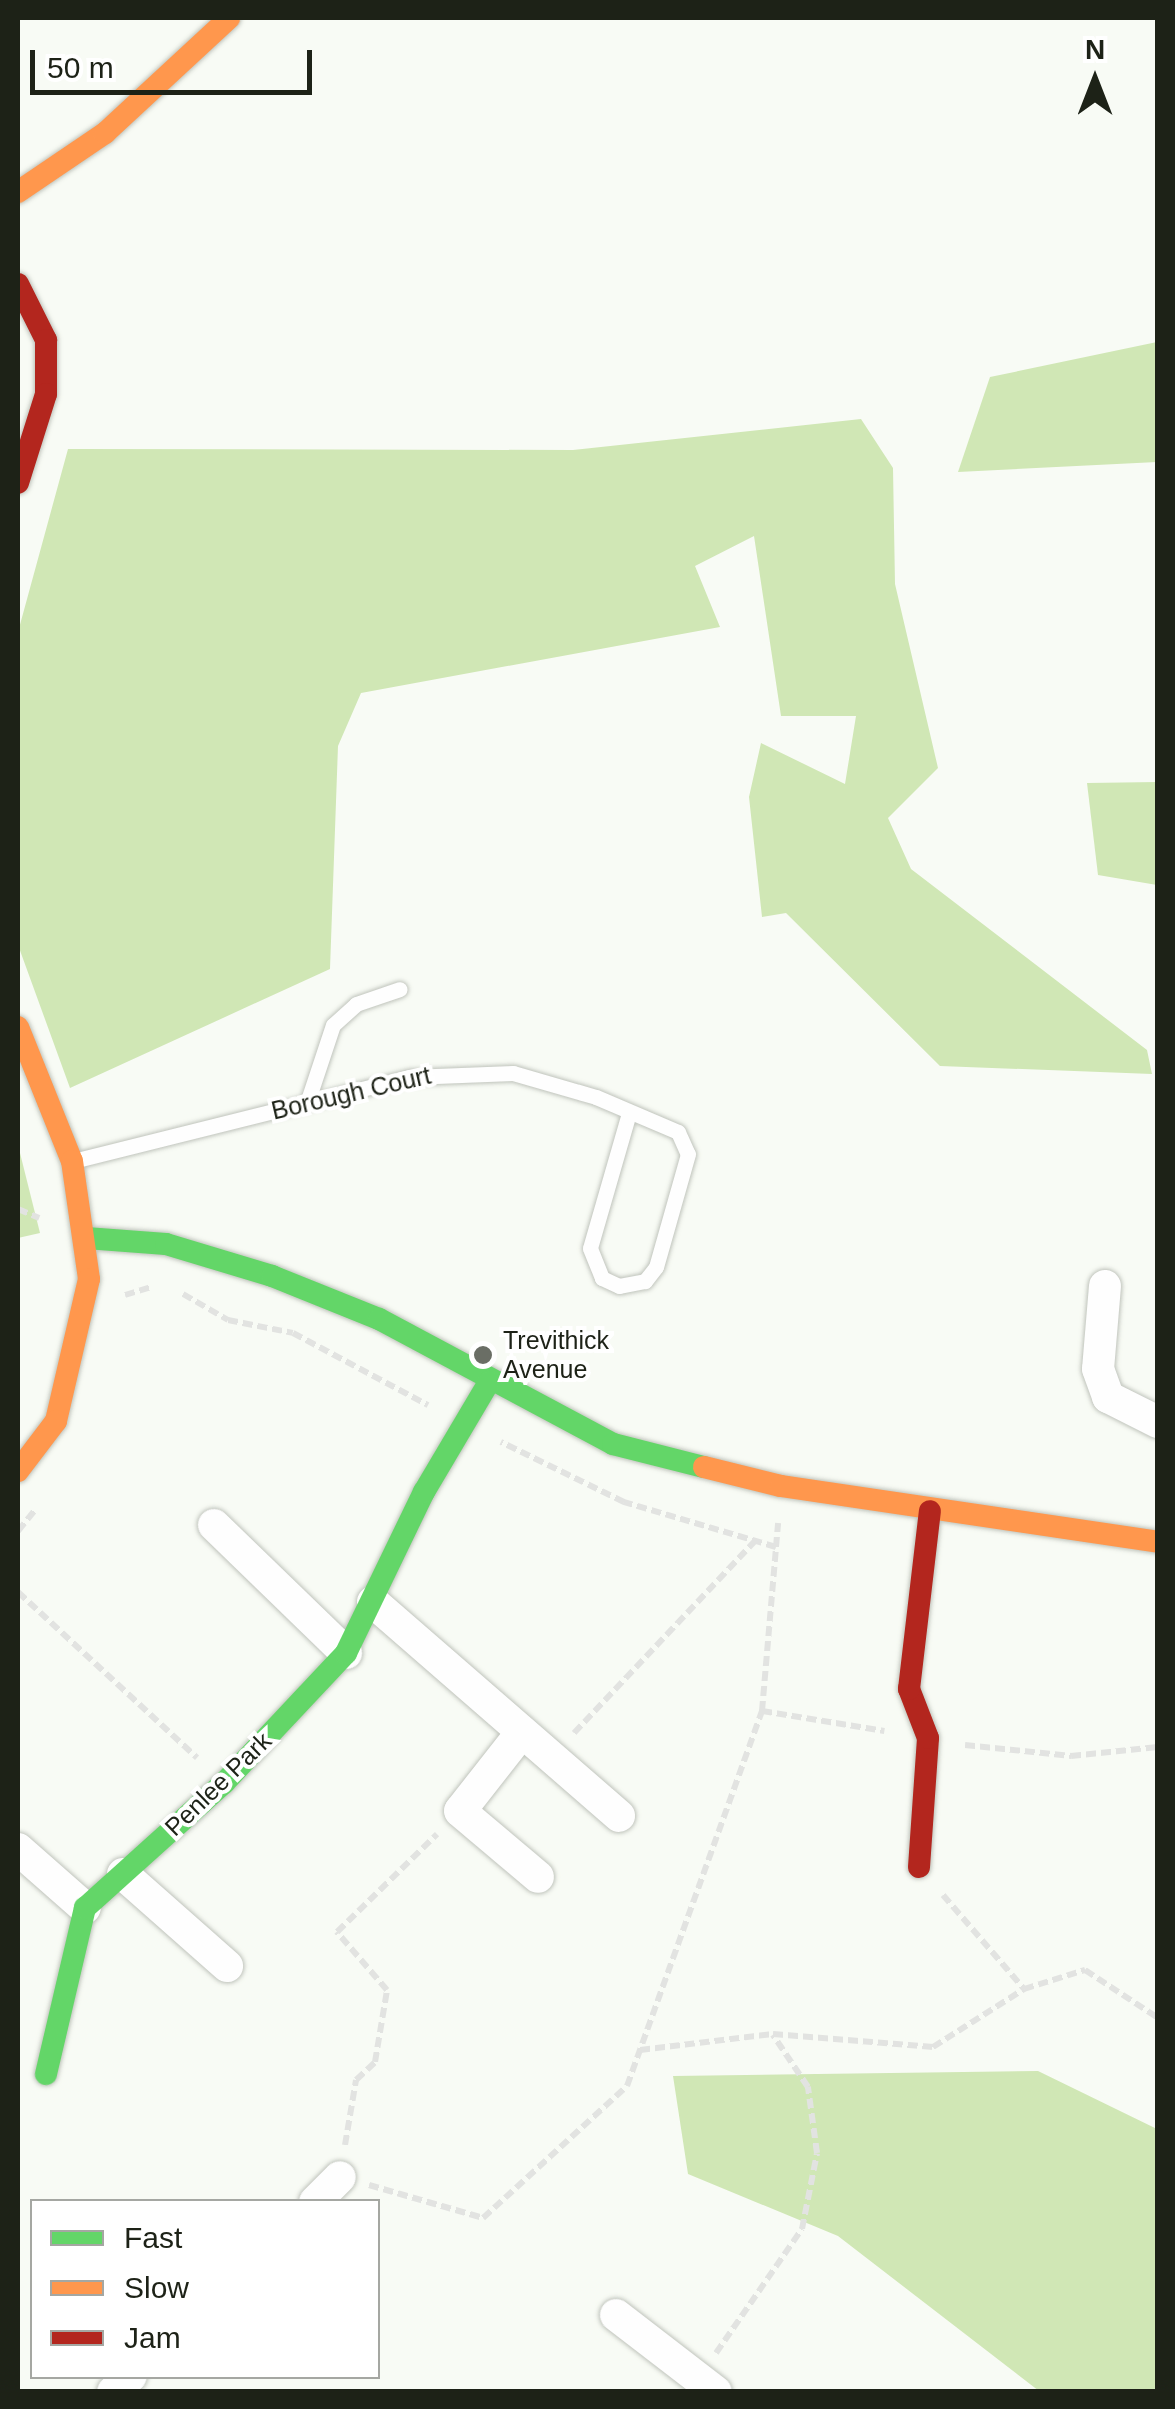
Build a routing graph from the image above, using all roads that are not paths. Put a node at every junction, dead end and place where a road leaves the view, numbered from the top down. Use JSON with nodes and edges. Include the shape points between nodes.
{"nodes":[{"id":1,"x":229,"y":18,"type":"edge"},
{"id":2,"x":18,"y":192,"type":"edge"},
{"id":3,"x":18,"y":284,"type":"edge"},
{"id":4,"x":18,"y":483,"type":"edge"},
{"id":5,"x":400,"y":989,"type":"dead end"},
{"id":6,"x":18,"y":1027,"type":"edge"},
{"id":7,"x":307,"y":1102,"type":"junction"},
{"id":8,"x":629,"y":1113,"type":"junction"},
{"id":9,"x":72,"y":1161,"type":"junction"},
{"id":10,"x":86,"y":1238,"type":"junction"},
{"id":11,"x":1106,"y":1286,"type":"dead end"},
{"id":12,"x":489,"y":1382,"type":"junction"},
{"id":13,"x":1158,"y":1422,"type":"edge"},
{"id":14,"x":18,"y":1471,"type":"edge"},
{"id":15,"x":930,"y":1511,"type":"junction"},
{"id":16,"x":214,"y":1525,"type":"dead end"},
{"id":17,"x":1158,"y":1542,"type":"edge"},
{"id":18,"x":373,"y":1602,"type":"junction"},
{"id":19,"x":346,"y":1652,"type":"junction"},
{"id":20,"x":522,"y":1732,"type":"junction"},
{"id":21,"x":619,"y":1816,"type":"dead end"},
{"id":22,"x":18,"y":1849,"type":"edge"},
{"id":23,"x":919,"y":1867,"type":"road end"},
{"id":24,"x":123,"y":1874,"type":"junction"},
{"id":25,"x":538,"y":1877,"type":"dead end"},
{"id":26,"x":85,"y":1908,"type":"junction"},
{"id":27,"x":227,"y":1966,"type":"dead end"},
{"id":28,"x":46,"y":2074,"type":"dead end"},
{"id":29,"x":340,"y":2177,"type":"road end"},
{"id":30,"x":318,"y":2199,"type":"edge"},
{"id":31,"x":616,"y":2314,"type":"dead end"},
{"id":32,"x":711,"y":2389,"type":"edge"}],
"edges":[{"from":1,"to":2,"type":"street","via":[[105,133]]},
{"from":3,"to":4,"type":"street","via":[[46,340],[46,394]]},
{"from":5,"to":7,"type":"lane","via":[[356,1004],[333,1025]]},
{"from":6,"to":9,"type":"street"},
{"from":7,"to":8,"type":"lane","name":"Borough Court","via":[[410,1077],[483,1070],[547,1081]]},
{"from":7,"to":9,"type":"lane","name":"Borough Court"},
{"from":8,"to":8,"type":"lane","name":"Borough Court","via":[[590,1248],[602,1278],[619,1286],[645,1281],[656,1267],[688,1154],[678,1132]]},
{"from":9,"to":10,"type":"street"},
{"from":10,"to":12,"type":"street","via":[[166,1244],[221,1258],[379,1319]]},
{"from":10,"to":14,"type":"street","via":[[89,1279],[56,1421]]},
{"from":11,"to":13,"type":"street","via":[[1098,1369],[1108,1397]]},
{"from":12,"to":15,"type":"street","via":[[613,1444],[718,1474]]},
{"from":12,"to":18,"type":"street","name":"Penlee Park","via":[[424,1492]]},
{"from":15,"to":17,"type":"street"},
{"from":15,"to":23,"type":"street","via":[[909,1690],[928,1738]]},
{"from":16,"to":19,"type":"street"},
{"from":18,"to":19,"type":"street","name":"Penlee Park"},
{"from":18,"to":20,"type":"street"},
{"from":19,"to":24,"type":"street","name":"Penlee Park","via":[[224,1783]]},
{"from":20,"to":21,"type":"street"},
{"from":20,"to":25,"type":"street","via":[[460,1811]]},
{"from":22,"to":26,"type":"street"},
{"from":24,"to":26,"type":"street","name":"Penlee Park"},
{"from":24,"to":27,"type":"street"},
{"from":26,"to":28,"type":"street"},
{"from":29,"to":30,"type":"street"},
{"from":31,"to":32,"type":"street"}]}
